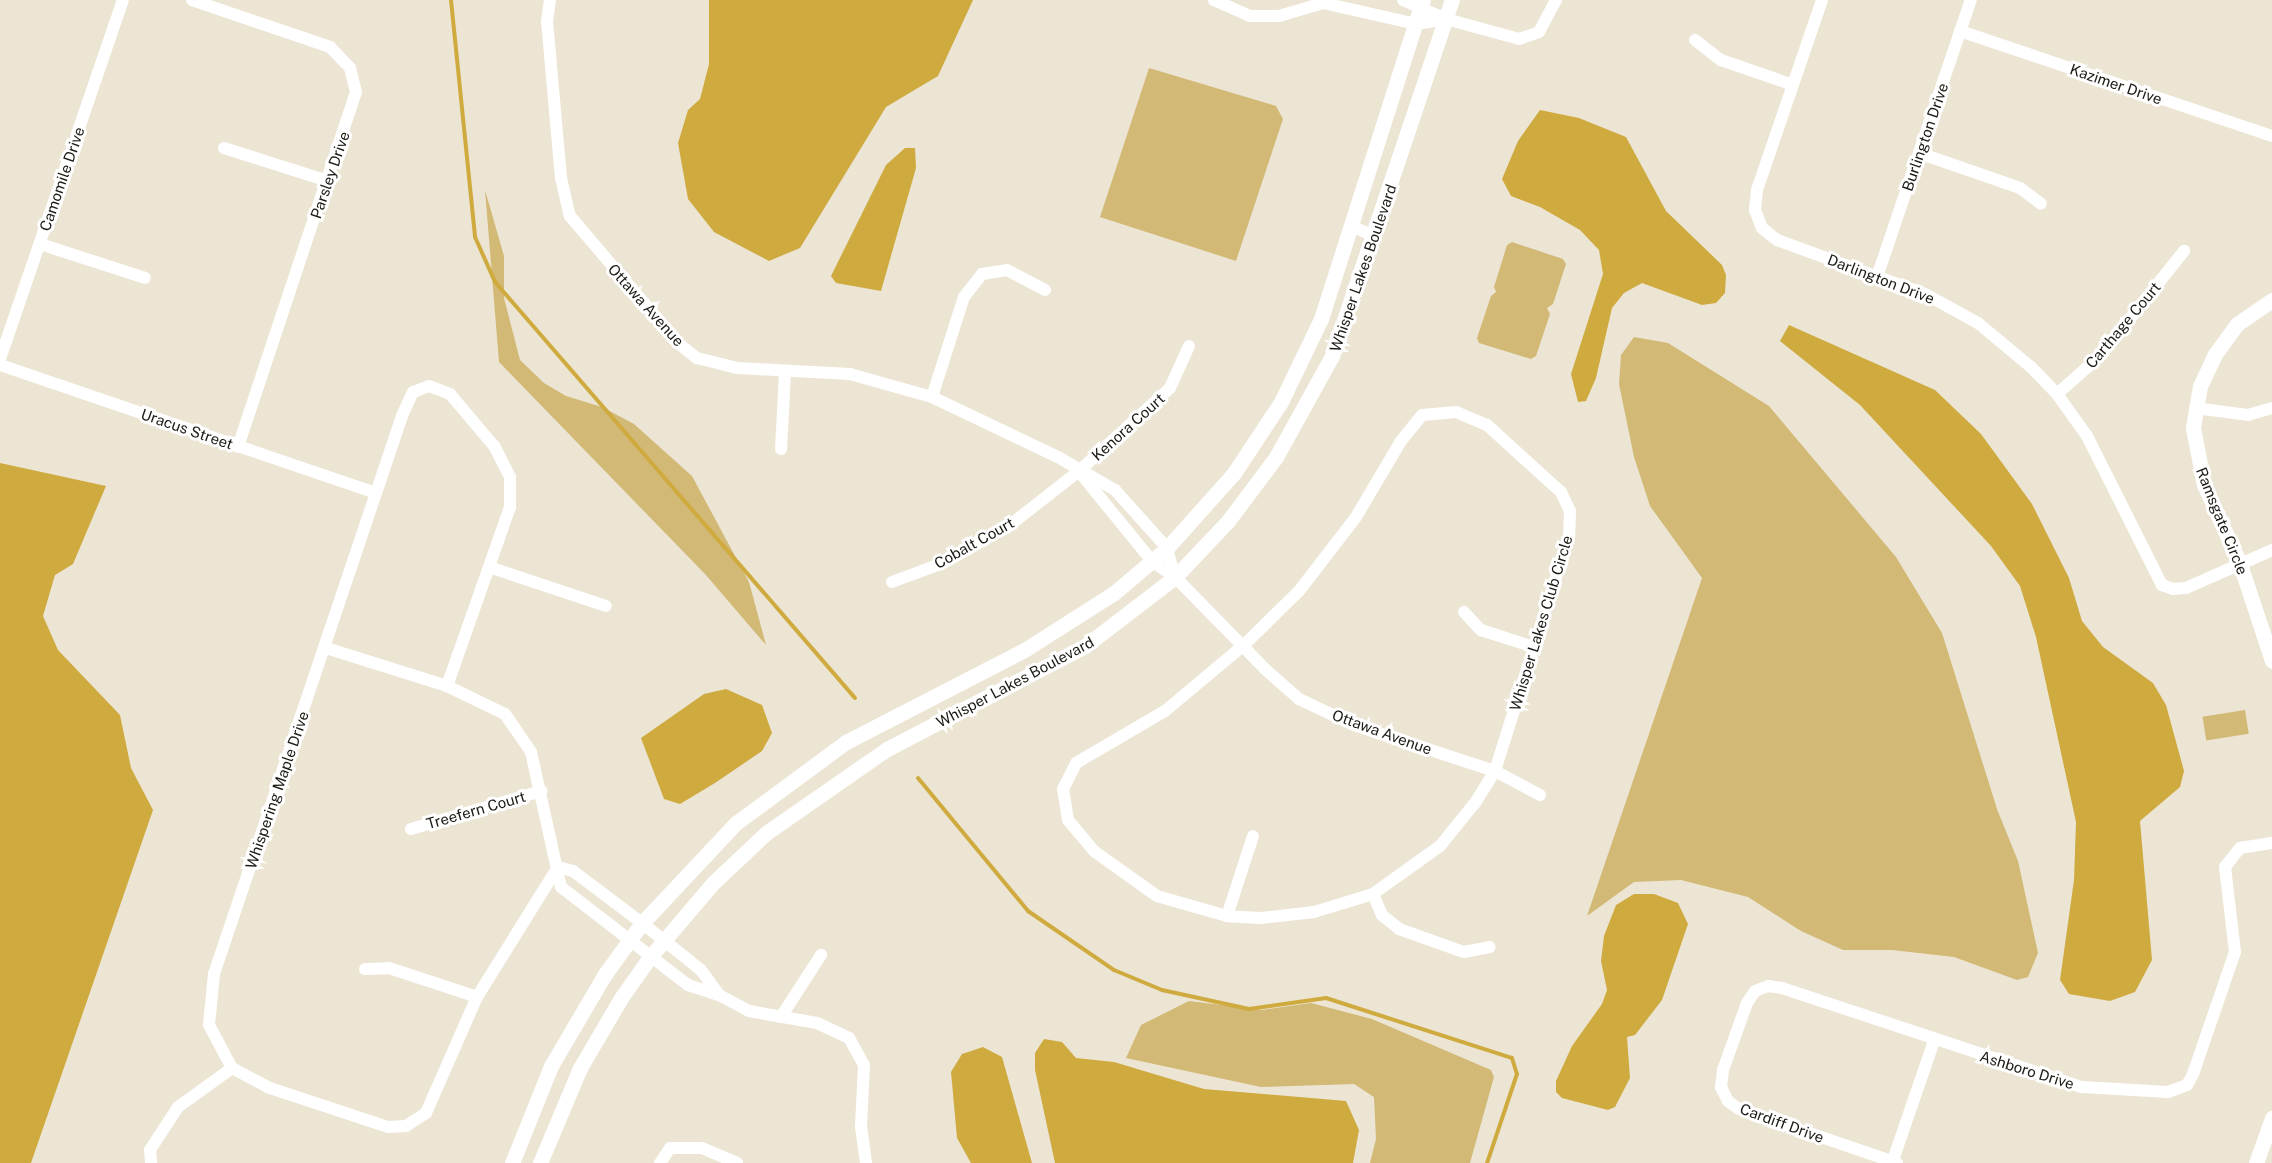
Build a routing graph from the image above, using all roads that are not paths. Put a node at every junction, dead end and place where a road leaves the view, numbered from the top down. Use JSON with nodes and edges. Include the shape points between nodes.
{"nodes":[{"id":1,"x":123,"y":0,"type":"edge"},
{"id":2,"x":192,"y":0,"type":"edge"},
{"id":3,"x":550,"y":0,"type":"edge"},
{"id":4,"x":1214,"y":0,"type":"edge"},
{"id":5,"x":1403,"y":0,"type":"edge"},
{"id":6,"x":1452,"y":0,"type":"edge"},
{"id":7,"x":1556,"y":0,"type":"edge"},
{"id":8,"x":1822,"y":0,"type":"edge"},
{"id":9,"x":1971,"y":0,"type":"edge"},
{"id":10,"x":1327,"y":1,"type":"edge"},
{"id":11,"x":1422,"y":3,"type":"edge"},
{"id":12,"x":1446,"y":19,"type":"junction"},
{"id":13,"x":1416,"y":24,"type":"junction"},
{"id":14,"x":1960,"y":31,"type":"junction"},
{"id":15,"x":1695,"y":40,"type":"dead end"},
{"id":16,"x":1793,"y":85,"type":"junction"},
{"id":17,"x":2272,"y":136,"type":"edge"},
{"id":18,"x":224,"y":148,"type":"dead end"},
{"id":19,"x":1919,"y":153,"type":"junction"},
{"id":20,"x":328,"y":181,"type":"junction"},
{"id":21,"x":2041,"y":204,"type":"dead end"},
{"id":22,"x":1351,"y":226,"type":"junction"},
{"id":23,"x":1375,"y":236,"type":"junction"},
{"id":24,"x":40,"y":244,"type":"junction"},
{"id":25,"x":2184,"y":251,"type":"dead end"},
{"id":26,"x":1878,"y":274,"type":"junction"},
{"id":27,"x":145,"y":278,"type":"dead end"},
{"id":28,"x":1045,"y":290,"type":"dead end"},
{"id":29,"x":2272,"y":300,"type":"edge"},
{"id":30,"x":1189,"y":346,"type":"dead end"},
{"id":31,"x":0,"y":358,"type":"edge"},
{"id":32,"x":0,"y":365,"type":"edge"},
{"id":33,"x":785,"y":373,"type":"junction"},
{"id":34,"x":2057,"y":394,"type":"junction"},
{"id":35,"x":932,"y":397,"type":"junction"},
{"id":36,"x":2195,"y":408,"type":"junction"},
{"id":37,"x":2272,"y":408,"type":"edge"},
{"id":38,"x":238,"y":447,"type":"junction"},
{"id":39,"x":781,"y":449,"type":"dead end"},
{"id":40,"x":1079,"y":471,"type":"junction"},
{"id":41,"x":375,"y":493,"type":"junction"},
{"id":42,"x":1167,"y":548,"type":"junction"},
{"id":43,"x":2272,"y":550,"type":"edge"},
{"id":44,"x":1152,"y":561,"type":"junction"},
{"id":45,"x":2241,"y":564,"type":"junction"},
{"id":46,"x":489,"y":567,"type":"junction"},
{"id":47,"x":1175,"y":577,"type":"junction"},
{"id":48,"x":892,"y":582,"type":"dead end"},
{"id":49,"x":606,"y":606,"type":"dead end"},
{"id":50,"x":1464,"y":612,"type":"dead end"},
{"id":51,"x":1244,"y":645,"type":"junction"},
{"id":52,"x":1534,"y":647,"type":"junction"},
{"id":53,"x":326,"y":648,"type":"junction"},
{"id":54,"x":2272,"y":661,"type":"edge"},
{"id":55,"x":447,"y":686,"type":"junction"},
{"id":56,"x":1495,"y":771,"type":"junction"},
{"id":57,"x":542,"y":791,"type":"junction"},
{"id":58,"x":1540,"y":795,"type":"dead end"},
{"id":59,"x":411,"y":829,"type":"dead end"},
{"id":60,"x":1253,"y":836,"type":"dead end"},
{"id":61,"x":2272,"y":843,"type":"edge"},
{"id":62,"x":558,"y":867,"type":"junction"},
{"id":63,"x":1373,"y":894,"type":"junction"},
{"id":64,"x":1227,"y":916,"type":"junction"},
{"id":65,"x":642,"y":923,"type":"junction"},
{"id":66,"x":630,"y":940,"type":"junction"},
{"id":67,"x":664,"y":940,"type":"junction"},
{"id":68,"x":1490,"y":947,"type":"dead end"},
{"id":69,"x":821,"y":955,"type":"dead end"},
{"id":70,"x":650,"y":957,"type":"junction"},
{"id":71,"x":365,"y":969,"type":"dead end"},
{"id":72,"x":719,"y":995,"type":"junction"},
{"id":73,"x":477,"y":997,"type":"junction"},
{"id":74,"x":781,"y":1017,"type":"junction"},
{"id":75,"x":1734,"y":1040,"type":"joint"},
{"id":76,"x":1934,"y":1041,"type":"junction"},
{"id":77,"x":232,"y":1068,"type":"junction"},
{"id":78,"x":2272,"y":1118,"type":"edge"},
{"id":79,"x":1894,"y":1162,"type":"edge"},
{"id":80,"x":151,"y":1163,"type":"edge"},
{"id":81,"x":512,"y":1163,"type":"edge"},
{"id":82,"x":540,"y":1163,"type":"edge"},
{"id":83,"x":660,"y":1163,"type":"edge"},
{"id":84,"x":737,"y":1163,"type":"edge"},
{"id":85,"x":866,"y":1163,"type":"edge"},
{"id":86,"x":2256,"y":1163,"type":"edge"}],
"edges":[{"from":1,"to":24,"type":"street","name":"Camomile Drive"},
{"from":2,"to":20,"type":"street","name":"Parsley Drive","via":[[330,47],[350,68],[356,92]]},
{"from":3,"to":33,"type":"street","name":"Ottawa Avenue","via":[[547,21],[561,178],[570,216],[679,344],[697,358],[737,368]]},
{"from":4,"to":10,"type":"street","via":[[1250,16],[1279,16]]},
{"from":5,"to":11,"type":"street"},
{"from":6,"to":12,"type":"street","name":"Whisper Lakes Boulevard"},
{"from":7,"to":12,"type":"street","via":[[1539,32],[1519,39]]},
{"from":8,"to":16,"type":"street","name":"Darlington Drive"},
{"from":9,"to":14,"type":"street","name":"Burlington Drive"},
{"from":10,"to":13,"type":"street"},
{"from":11,"to":12,"type":"street"},
{"from":11,"to":13,"type":"street","name":"Whisper Lakes Boulevard"},
{"from":12,"to":13,"type":"street"},
{"from":12,"to":23,"type":"street","name":"Whisper Lakes Boulevard"},
{"from":13,"to":22,"type":"street","name":"Whisper Lakes Boulevard"},
{"from":14,"to":17,"type":"street","name":"Kazimer Drive"},
{"from":14,"to":19,"type":"street","name":"Burlington Drive"},
{"from":15,"to":16,"type":"street","via":[[1721,60]]},
{"from":16,"to":26,"type":"street","name":"Darlington Drive","via":[[1757,190],[1755,210],[1759,222],[1777,240]]},
{"from":18,"to":20,"type":"street"},
{"from":19,"to":21,"type":"street","via":[[2020,188]]},
{"from":19,"to":26,"type":"street","name":"Burlington Drive"},
{"from":20,"to":38,"type":"street","name":"Parsley Drive"},
{"from":22,"to":23,"type":"street"},
{"from":22,"to":42,"type":"street","name":"Whisper Lakes Boulevard","via":[[1321,319],[1281,402],[1234,472]]},
{"from":23,"to":47,"type":"street","name":"Whisper Lakes Boulevard","via":[[1350,312],[1311,399],[1276,457],[1228,521]]},
{"from":24,"to":27,"type":"street"},
{"from":24,"to":31,"type":"street","name":"Camomile Drive"},
{"from":25,"to":34,"type":"street","name":"Carthage Court","via":[[2102,354]]},
{"from":26,"to":34,"type":"street","name":"Darlington Drive","via":[[1978,323]]},
{"from":28,"to":35,"type":"street","via":[[1008,270],[982,274],[964,297]]},
{"from":29,"to":36,"type":"street","name":"Ramsgate Circle","via":[[2246,316],[2221,343],[2204,375]]},
{"from":30,"to":40,"type":"street","name":"Kenora Court","via":[[1170,388]]},
{"from":32,"to":38,"type":"street","name":"Uracus Street"},
{"from":33,"to":35,"type":"street","name":"Ottawa Avenue","via":[[850,374]]},
{"from":33,"to":39,"type":"street"},
{"from":34,"to":45,"type":"street","name":"Darlington Drive","via":[[2087,436],[2162,585],[2186,588]]},
{"from":35,"to":40,"type":"street","name":"Ottawa Avenue","via":[[1058,457]]},
{"from":36,"to":37,"type":"street","via":[[2248,415]]},
{"from":36,"to":45,"type":"street","name":"Ramsgate Circle","via":[[2194,438],[2201,476]]},
{"from":38,"to":41,"type":"street","name":"Uracus Street"},
{"from":40,"to":42,"type":"street","name":"Ottawa Avenue","via":[[1114,490]]},
{"from":40,"to":44,"type":"street","name":"Ottawa Avenue"},
{"from":40,"to":48,"type":"street","name":"Cobalt Court","via":[[1010,525],[943,563]]},
{"from":41,"to":46,"type":"street","name":"Whispering Maple Drive","via":[[413,392],[429,386],[450,394],[494,446],[510,477],[510,507]]},
{"from":41,"to":53,"type":"street","name":"Whispering Maple Drive"},
{"from":42,"to":44,"type":"street","name":"Whisper Lakes Boulevard"},
{"from":42,"to":47,"type":"street","name":"Ottawa Avenue"},
{"from":43,"to":45,"type":"street","name":"Darlington Drive"},
{"from":44,"to":47,"type":"street","name":"Ottawa Avenue"},
{"from":44,"to":65,"type":"street","name":"Whisper Lakes Boulevard","via":[[1073,621],[846,742],[786,784],[736,823]]},
{"from":45,"to":54,"type":"street","name":"Ramsgate Circle"},
{"from":46,"to":49,"type":"street"},
{"from":46,"to":55,"type":"street","name":"Whispering Maple Drive"},
{"from":47,"to":51,"type":"street","name":"Ottawa Avenue"},
{"from":47,"to":67,"type":"street","name":"Whisper Lakes Boulevard","via":[[1085,646],[887,749],[826,788],[766,833],[713,883]]},
{"from":50,"to":52,"type":"street","via":[[1481,630]]},
{"from":51,"to":52,"type":"street","name":"Whisper Lakes Club Circle","via":[[1299,591],[1356,517],[1401,441],[1422,415],[1456,412],[1487,425],[1561,492],[1570,511],[1569,536]]},
{"from":51,"to":56,"type":"street","name":"Ottawa Avenue","via":[[1299,699],[1354,725]]},
{"from":51,"to":64,"type":"street","name":"Whisper Lakes Club Circle","via":[[1164,711],[1076,763],[1063,789],[1068,819],[1094,851],[1157,896]]},
{"from":52,"to":56,"type":"street","name":"Whisper Lakes Club Circle"},
{"from":53,"to":55,"type":"street"},
{"from":53,"to":77,"type":"street","name":"Whispering Maple Drive","via":[[214,974],[209,1025]]},
{"from":55,"to":57,"type":"street","via":[[505,714],[531,752]]},
{"from":56,"to":58,"type":"street","name":"Ottawa Avenue"},
{"from":56,"to":63,"type":"street","name":"Whisper Lakes Club Circle","via":[[1440,846]]},
{"from":57,"to":59,"type":"street","name":"Treefern Court"},
{"from":57,"to":62,"type":"street"},
{"from":60,"to":64,"type":"street"},
{"from":61,"to":76,"type":"street","name":"Ashboro Drive","via":[[2240,848],[2225,867],[2235,952],[2187,1085],[2168,1092],[2082,1087]]},
{"from":62,"to":65,"type":"street","via":[[573,871]]},
{"from":62,"to":66,"type":"street","via":[[561,887]]},
{"from":62,"to":73,"type":"street"},
{"from":63,"to":64,"type":"street","name":"Whisper Lakes Club Circle","via":[[1314,912],[1261,918]]},
{"from":63,"to":68,"type":"street","via":[[1383,915],[1399,928],[1464,952]]},
{"from":65,"to":66,"type":"street","name":"Whisper Lakes Boulevard"},
{"from":65,"to":67,"type":"street"},
{"from":66,"to":70,"type":"street"},
{"from":66,"to":81,"type":"street","name":"Whisper Lakes Boulevard","via":[[584,1007],[552,1066]]},
{"from":67,"to":70,"type":"street","name":"Whisper Lakes Boulevard"},
{"from":67,"to":72,"type":"street","via":[[700,969]]},
{"from":69,"to":74,"type":"street"},
{"from":70,"to":72,"type":"street","via":[[688,985]]},
{"from":70,"to":82,"type":"street","name":"Whisper Lakes Boulevard","via":[[580,1068]]},
{"from":71,"to":73,"type":"street","via":[[389,968]]},
{"from":72,"to":74,"type":"street","via":[[749,1011]]},
{"from":73,"to":77,"type":"street","via":[[426,1113],[406,1126],[388,1127],[267,1088]]},
{"from":74,"to":85,"type":"street","via":[[817,1023],[849,1038],[864,1065],[861,1127]]},
{"from":75,"to":76,"type":"street","name":"Ashboro Drive","via":[[1747,1003],[1755,991],[1768,986]]},
{"from":75,"to":79,"type":"street","name":"Cardiff Drive","via":[[1721,1087],[1733,1105]]},
{"from":76,"to":79,"type":"street"},
{"from":77,"to":80,"type":"street","via":[[178,1107],[150,1150]]},
{"from":78,"to":86,"type":"street"},
{"from":83,"to":84,"type":"street","via":[[670,1148],[702,1148]]}]}
